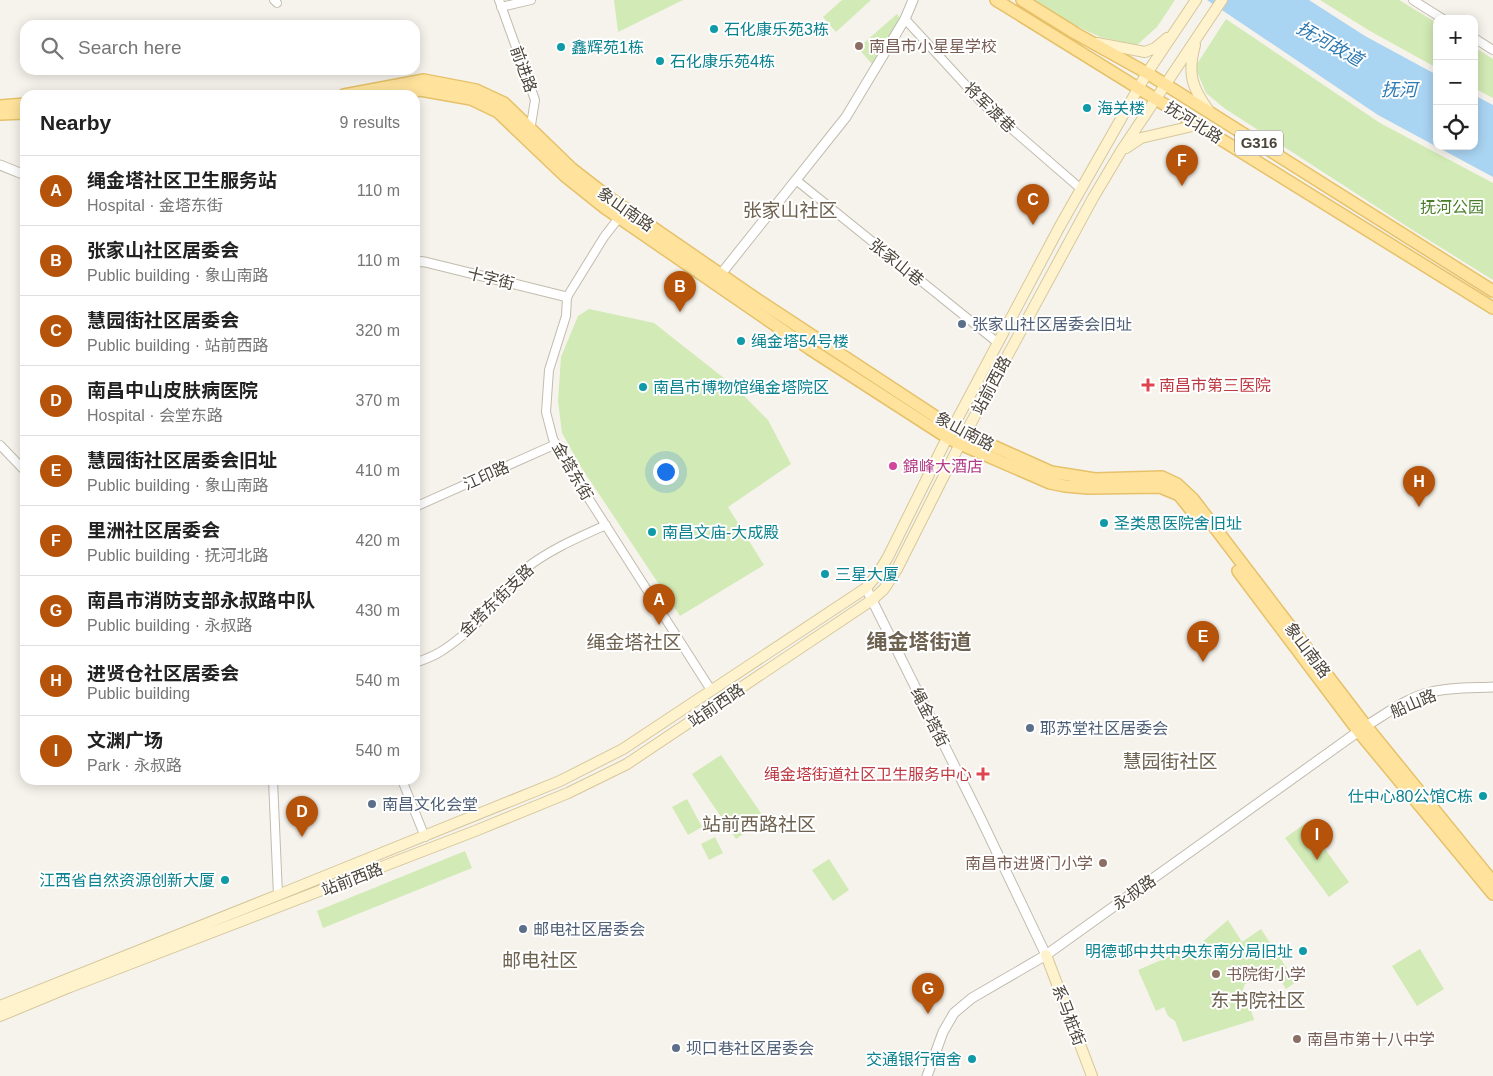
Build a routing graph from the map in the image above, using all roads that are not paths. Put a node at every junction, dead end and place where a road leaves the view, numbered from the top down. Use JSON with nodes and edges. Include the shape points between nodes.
{"nodes":[{"id":1,"x":531,"y":0,"type":"edge"},
{"id":2,"x":913,"y":0,"type":"edge"},
{"id":3,"x":996,"y":0,"type":"edge"},
{"id":4,"x":1022,"y":0,"type":"edge"},
{"id":5,"x":1196,"y":0,"type":"edge"},
{"id":6,"x":1222,"y":0,"type":"edge"},
{"id":7,"x":1413,"y":0,"type":"edge"},
{"id":8,"x":500,"y":4,"type":"edge"},
{"id":9,"x":1437,"y":15,"type":"edge"},
{"id":10,"x":905,"y":19,"type":"junction"},
{"id":11,"x":1177,"y":29,"type":"junction"},
{"id":12,"x":1197,"y":37,"type":"junction"},
{"id":13,"x":1478,"y":41,"type":"edge"},
{"id":14,"x":1091,"y":42,"type":"junction"},
{"id":15,"x":1493,"y":50,"type":"edge"},
{"id":16,"x":1147,"y":73,"type":"junction"},
{"id":17,"x":1165,"y":85,"type":"junction"},
{"id":18,"x":1138,"y":88,"type":"junction"},
{"id":19,"x":371,"y":90,"type":"edge"},
{"id":20,"x":420,"y":90,"type":"edge"},
{"id":21,"x":1156,"y":99,"type":"junction"},
{"id":22,"x":20,"y":104,"type":"edge"},
{"id":23,"x":0,"y":106,"type":"edge"},
{"id":24,"x":20,"y":113,"type":"edge"},
{"id":25,"x":1210,"y":113,"type":"junction"},
{"id":26,"x":0,"y":114,"type":"edge"},
{"id":27,"x":1197,"y":125,"type":"junction"},
{"id":28,"x":528,"y":133,"type":"junction"},
{"id":29,"x":1121,"y":151,"type":"junction"},
{"id":30,"x":0,"y":165,"type":"edge"},
{"id":31,"x":20,"y":173,"type":"edge"},
{"id":32,"x":796,"y":180,"type":"junction"},
{"id":33,"x":1081,"y":189,"type":"junction"},
{"id":34,"x":622,"y":213,"type":"junction"},
{"id":35,"x":420,"y":262,"type":"edge"},
{"id":36,"x":721,"y":274,"type":"junction"},
{"id":37,"x":1493,"y":291,"type":"edge"},
{"id":38,"x":568,"y":297,"type":"junction"},
{"id":39,"x":1493,"y":308,"type":"edge"},
{"id":40,"x":998,"y":343,"type":"junction"},
{"id":41,"x":951,"y":433,"type":"junction"},
{"id":42,"x":963,"y":439,"type":"junction"},
{"id":43,"x":556,"y":444,"type":"junction"},
{"id":44,"x":0,"y":446,"type":"edge"},
{"id":45,"x":20,"y":465,"type":"edge"},
{"id":46,"x":420,"y":505,"type":"edge"},
{"id":47,"x":606,"y":525,"type":"junction"},
{"id":48,"x":866,"y":588,"type":"junction"},
{"id":49,"x":872,"y":600,"type":"junction"},
{"id":50,"x":420,"y":661,"type":"edge"},
{"id":51,"x":1493,"y":687,"type":"edge"},
{"id":52,"x":712,"y":690,"type":"junction"},
{"id":53,"x":1362,"y":729,"type":"junction"},
{"id":54,"x":273,"y":785,"type":"edge"},
{"id":55,"x":404,"y":785,"type":"edge"},
{"id":56,"x":425,"y":837,"type":"junction"},
{"id":57,"x":1493,"y":882,"type":"edge"},
{"id":58,"x":1493,"y":894,"type":"edge"},
{"id":59,"x":278,"y":895,"type":"junction"},
{"id":60,"x":1046,"y":954,"type":"junction"},
{"id":61,"x":0,"y":1006,"type":"edge"},
{"id":62,"x":0,"y":1016,"type":"edge"},
{"id":63,"x":927,"y":1076,"type":"edge"},
{"id":64,"x":1092,"y":1076,"type":"edge"}],
"edges":[{"from":1,"to":8,"type":"street"},
{"from":2,"to":10,"type":"street"},
{"from":3,"to":18,"type":"main road","name":"抚河北路","number":"G316"},
{"from":4,"to":14,"type":"main road","name":"抚河北路","number":"G316"},
{"from":5,"to":11,"type":"main road"},
{"from":6,"to":12,"type":"main road","name":"站前西路"},
{"from":7,"to":9,"type":"street"},
{"from":8,"to":28,"type":"street","name":"前进路","via":[[535,100]]},
{"from":10,"to":32,"type":"street","via":[[846,117]]},
{"from":10,"to":33,"type":"street","name":"将军渡巷","via":[[983,104]]},
{"from":11,"to":14,"type":"main road","via":[[1155,48],[1145,52]]},
{"from":11,"to":16,"type":"main road","name":"站前西路"},
{"from":12,"to":17,"type":"main road","name":"站前西路"},
{"from":12,"to":25,"type":"main road","via":[[1191,76],[1198,96]]},
{"from":13,"to":15,"type":"street"},
{"from":14,"to":16,"type":"main road","name":"抚河北路","number":"G316"},
{"from":16,"to":17,"type":"main road","name":"抚河北路","number":"G316"},
{"from":16,"to":18,"type":"main road","name":"站前西路"},
{"from":17,"to":21,"type":"main road","name":"站前西路"},
{"from":17,"to":25,"type":"main road","name":"抚河北路","number":"G316"},
{"from":18,"to":21,"type":"main road","name":"抚河北路","number":"G316"},
{"from":18,"to":33,"type":"main road","name":"站前西路"},
{"from":19,"to":28,"type":"main road","name":"象山南路","via":[[424,80],[476,90],[504,103]]},
{"from":20,"to":28,"type":"main road","name":"象山南路","via":[[471,99],[498,112]]},
{"from":21,"to":27,"type":"main road","name":"抚河北路","number":"G316"},
{"from":21,"to":29,"type":"main road","name":"站前西路"},
{"from":22,"to":23,"type":"main road"},
{"from":24,"to":26,"type":"main road"},
{"from":25,"to":37,"type":"main road","name":"抚河北路","number":"G316"},
{"from":27,"to":29,"type":"main road","via":[[1141,138]]},
{"from":27,"to":39,"type":"main road","name":"抚河北路","number":"G316"},
{"from":28,"to":34,"type":"main road","name":"象山南路","via":[[565,176]]},
{"from":29,"to":42,"type":"main road","name":"站前西路"},
{"from":30,"to":31,"type":"street"},
{"from":32,"to":36,"type":"street"},
{"from":32,"to":40,"type":"street","name":"张家山巷"},
{"from":33,"to":40,"type":"main road","name":"站前西路"},
{"from":34,"to":36,"type":"main road","name":"象山南路"},
{"from":34,"to":38,"type":"street","name":"金塔东街"},
{"from":34,"to":41,"type":"main road","name":"象山南路","via":[[810,349]]},
{"from":35,"to":38,"type":"street","name":"十字街"},
{"from":36,"to":41,"type":"main road","name":"象山南路"},
{"from":38,"to":43,"type":"street","name":"金塔东街","via":[[566,316],[549,370],[546,412]]},
{"from":40,"to":41,"type":"main road","name":"站前西路"},
{"from":41,"to":42,"type":"main road","name":"象山南路"},
{"from":41,"to":48,"type":"main road","name":"站前西路","via":[[888,557]]},
{"from":42,"to":49,"type":"main road","name":"站前西路","via":[[897,569]]},
{"from":42,"to":53,"type":"main road","name":"象山南路","via":[[1050,483],[1088,488],[1160,487],[1179,495]]},
{"from":43,"to":46,"type":"street","name":"江印路"},
{"from":43,"to":47,"type":"street","name":"金塔东街"},
{"from":44,"to":45,"type":"street"},
{"from":47,"to":50,"type":"street","name":"金塔东街支路","via":[[563,544],[524,570],[470,628],[440,652]]},
{"from":47,"to":52,"type":"street","name":"金塔东街"},
{"from":48,"to":49,"type":"street","name":"绳金塔街"},
{"from":48,"to":52,"type":"main road","name":"站前西路"},
{"from":49,"to":60,"type":"street","name":"绳金塔街"},
{"from":49,"to":62,"type":"main road","name":"站前西路","via":[[627,764],[568,793]]},
{"from":51,"to":53,"type":"street","name":"船山路","via":[[1430,692]]},
{"from":52,"to":56,"type":"main road","name":"站前西路","via":[[623,749],[560,781]]},
{"from":53,"to":57,"type":"main road","name":"象山南路"},
{"from":53,"to":58,"type":"main road","name":"象山南路"},
{"from":53,"to":60,"type":"street","name":"永叔路"},
{"from":54,"to":59,"type":"street"},
{"from":55,"to":56,"type":"street"},
{"from":56,"to":59,"type":"main road","name":"站前西路"},
{"from":59,"to":61,"type":"main road","name":"站前西路"},
{"from":60,"to":63,"type":"street","name":"永叔路","via":[[972,998],[954,1013],[943,1032]]},
{"from":60,"to":64,"type":"main road","name":"系马桩街"}]}
